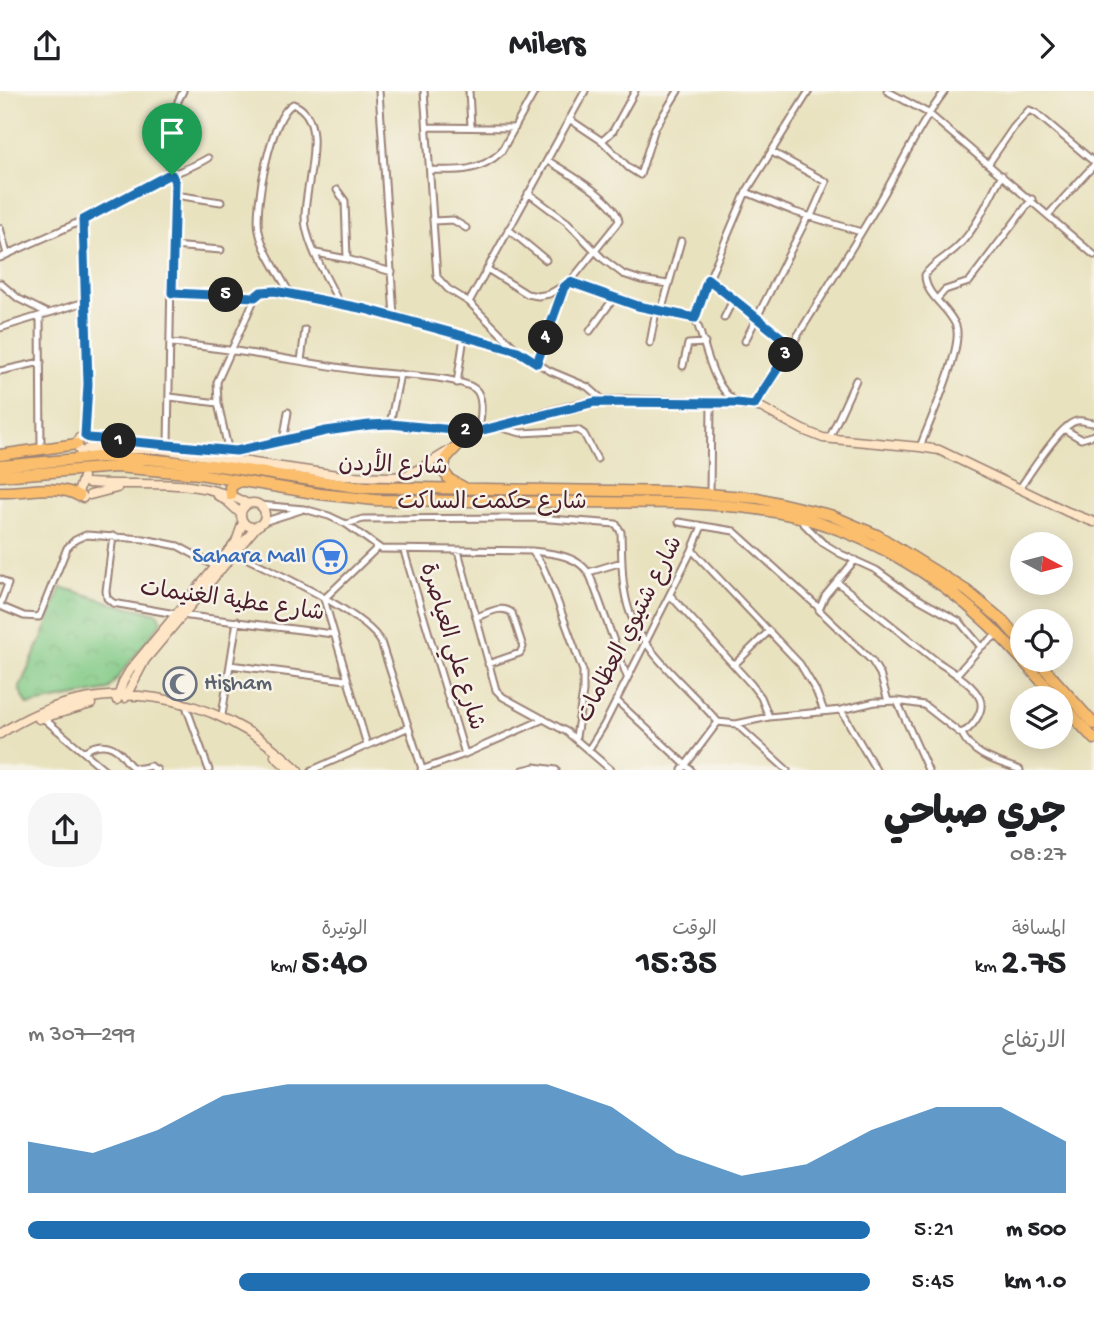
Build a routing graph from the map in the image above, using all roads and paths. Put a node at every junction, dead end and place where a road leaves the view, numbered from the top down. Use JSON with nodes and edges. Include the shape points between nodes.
{"nodes":[{"id":1,"x":183,"y":91,"type":"edge"},
{"id":2,"x":379,"y":91,"type":"edge"},
{"id":3,"x":424,"y":91,"type":"edge"},
{"id":4,"x":469,"y":91,"type":"edge"},
{"id":5,"x":536,"y":91,"type":"edge"},
{"id":6,"x":585,"y":91,"type":"edge"},
{"id":7,"x":635,"y":91,"type":"edge"},
{"id":8,"x":678,"y":91,"type":"edge"},
{"id":9,"x":809,"y":91,"type":"edge"},
{"id":10,"x":887,"y":91,"type":"edge"},
{"id":11,"x":946,"y":91,"type":"edge"},
{"id":12,"x":928,"y":113,"type":"junction"},
{"id":13,"x":569,"y":119,"type":"junction"},
{"id":14,"x":471,"y":126,"type":"junction"},
{"id":15,"x":427,"y":127,"type":"junction"},
{"id":16,"x":515,"y":128,"type":"junction"},
{"id":17,"x":602,"y":141,"type":"junction"},
{"id":18,"x":772,"y":152,"type":"junction"},
{"id":19,"x":208,"y":158,"type":"dead end"},
{"id":20,"x":547,"y":160,"type":"junction"},
{"id":21,"x":989,"y":163,"type":"junction"},
{"id":22,"x":1094,"y":164,"type":"edge"},
{"id":23,"x":430,"y":170,"type":"junction"},
{"id":24,"x":172,"y":175,"type":"junction"},
{"id":25,"x":1002,"y":175,"type":"junction"},
{"id":26,"x":337,"y":190,"type":"dead end"},
{"id":27,"x":746,"y":192,"type":"junction"},
{"id":28,"x":528,"y":193,"type":"junction"},
{"id":29,"x":175,"y":195,"type":"junction"},
{"id":30,"x":1031,"y":199,"type":"junction"},
{"id":31,"x":221,"y":202,"type":"dead end"},
{"id":32,"x":1049,"y":214,"type":"junction"},
{"id":33,"x":809,"y":216,"type":"junction"},
{"id":34,"x":83,"y":220,"type":"junction"},
{"id":35,"x":433,"y":221,"type":"junction"},
{"id":36,"x":466,"y":227,"type":"dead end"},
{"id":37,"x":0,"y":228,"type":"edge"},
{"id":38,"x":508,"y":229,"type":"junction"},
{"id":39,"x":861,"y":232,"type":"junction"},
{"id":40,"x":681,"y":241,"type":"dead end"},
{"id":41,"x":172,"y":246,"type":"junction"},
{"id":42,"x":220,"y":250,"type":"dead end"},
{"id":43,"x":594,"y":250,"type":"junction"},
{"id":44,"x":316,"y":253,"type":"junction"},
{"id":45,"x":7,"y":254,"type":"junction"},
{"id":46,"x":1094,"y":255,"type":"edge"},
{"id":47,"x":0,"y":258,"type":"edge"},
{"id":48,"x":347,"y":259,"type":"junction"},
{"id":49,"x":546,"y":260,"type":"dead end"},
{"id":50,"x":486,"y":269,"type":"junction"},
{"id":51,"x":392,"y":272,"type":"junction"},
{"id":52,"x":708,"y":279,"type":"junction"},
{"id":53,"x":570,"y":282,"type":"junction"},
{"id":54,"x":0,"y":283,"type":"edge"},
{"id":55,"x":668,"y":284,"type":"junction"},
{"id":56,"x":564,"y":287,"type":"junction"},
{"id":57,"x":172,"y":293,"type":"junction"},
{"id":58,"x":290,"y":293,"type":"junction"},
{"id":59,"x":255,"y":297,"type":"junction"},
{"id":60,"x":734,"y":297,"type":"junction"},
{"id":61,"x":614,"y":298,"type":"junction"},
{"id":62,"x":937,"y":299,"type":"junction"},
{"id":63,"x":85,"y":302,"type":"junction"},
{"id":64,"x":469,"y":302,"type":"junction"},
{"id":65,"x":339,"y":303,"type":"junction"},
{"id":66,"x":659,"y":312,"type":"junction"},
{"id":67,"x":48,"y":313,"type":"junction"},
{"id":68,"x":40,"y":316,"type":"junction"},
{"id":69,"x":394,"y":316,"type":"junction"},
{"id":70,"x":759,"y":317,"type":"junction"},
{"id":71,"x":695,"y":318,"type":"junction"},
{"id":72,"x":724,"y":318,"type":"dead end"},
{"id":73,"x":0,"y":328,"type":"edge"},
{"id":74,"x":305,"y":330,"type":"dead end"},
{"id":75,"x":590,"y":331,"type":"dead end"},
{"id":76,"x":464,"y":337,"type":"junction"},
{"id":77,"x":745,"y":341,"type":"dead end"},
{"id":78,"x":171,"y":343,"type":"junction"},
{"id":79,"x":650,"y":343,"type":"dead end"},
{"id":80,"x":705,"y":343,"type":"junction"},
{"id":81,"x":792,"y":346,"type":"junction"},
{"id":82,"x":233,"y":349,"type":"junction"},
{"id":83,"x":518,"y":351,"type":"junction"},
{"id":84,"x":301,"y":361,"type":"junction"},
{"id":85,"x":41,"y":362,"type":"junction"},
{"id":86,"x":537,"y":363,"type":"junction"},
{"id":87,"x":683,"y":366,"type":"dead end"},
{"id":88,"x":0,"y":371,"type":"edge"},
{"id":89,"x":400,"y":374,"type":"junction"},
{"id":90,"x":856,"y":380,"type":"dead end"},
{"id":91,"x":457,"y":383,"type":"junction"},
{"id":92,"x":170,"y":397,"type":"junction"},
{"id":93,"x":604,"y":401,"type":"junction"},
{"id":94,"x":218,"y":403,"type":"junction"},
{"id":95,"x":711,"y":403,"type":"junction"},
{"id":96,"x":737,"y":403,"type":"junction"},
{"id":97,"x":754,"y":405,"type":"junction"},
{"id":98,"x":288,"y":412,"type":"dead end"},
{"id":99,"x":1094,"y":423,"type":"edge"},
{"id":100,"x":390,"y":424,"type":"junction"},
{"id":101,"x":498,"y":427,"type":"junction"},
{"id":102,"x":1064,"y":429,"type":"junction"},
{"id":103,"x":477,"y":432,"type":"junction"},
{"id":104,"x":1094,"y":435,"type":"edge"},
{"id":105,"x":829,"y":439,"type":"junction"},
{"id":106,"x":283,"y":442,"type":"junction"},
{"id":107,"x":168,"y":444,"type":"junction"},
{"id":108,"x":84,"y":446,"type":"junction"},
{"id":109,"x":457,"y":446,"type":"junction"},
{"id":110,"x":920,"y":447,"type":"junction"},
{"id":111,"x":41,"y":450,"type":"junction"},
{"id":112,"x":0,"y":455,"type":"edge"},
{"id":113,"x":225,"y":455,"type":"junction"},
{"id":114,"x":597,"y":459,"type":"dead end"},
{"id":115,"x":0,"y":466,"type":"edge"},
{"id":116,"x":0,"y":476,"type":"edge"},
{"id":117,"x":243,"y":480,"type":"junction"},
{"id":118,"x":464,"y":488,"type":"junction"},
{"id":119,"x":1020,"y":489,"type":"junction"},
{"id":120,"x":0,"y":492,"type":"edge"},
{"id":121,"x":710,"y":494,"type":"junction"},
{"id":122,"x":231,"y":495,"type":"junction"},
{"id":123,"x":85,"y":496,"type":"junction"},
{"id":124,"x":248,"y":504,"type":"junction"},
{"id":125,"x":259,"y":505,"type":"junction"},
{"id":126,"x":304,"y":509,"type":"junction"},
{"id":127,"x":784,"y":509,"type":"junction"},
{"id":128,"x":796,"y":516,"type":"junction"},
{"id":129,"x":242,"y":518,"type":"junction"},
{"id":130,"x":679,"y":522,"type":"dead end"},
{"id":131,"x":1094,"y":522,"type":"edge"},
{"id":132,"x":260,"y":524,"type":"junction"},
{"id":133,"x":346,"y":524,"type":"junction"},
{"id":134,"x":702,"y":526,"type":"junction"},
{"id":135,"x":113,"y":536,"type":"junction"},
{"id":136,"x":377,"y":548,"type":"junction"},
{"id":137,"x":692,"y":550,"type":"junction"},
{"id":138,"x":404,"y":551,"type":"junction"},
{"id":139,"x":458,"y":551,"type":"junction"},
{"id":140,"x":532,"y":551,"type":"junction"},
{"id":141,"x":236,"y":553,"type":"junction"},
{"id":142,"x":555,"y":554,"type":"junction"},
{"id":143,"x":855,"y":560,"type":"junction"},
{"id":144,"x":622,"y":562,"type":"junction"},
{"id":145,"x":542,"y":565,"type":"junction"},
{"id":146,"x":215,"y":566,"type":"junction"},
{"id":147,"x":589,"y":572,"type":"junction"},
{"id":148,"x":0,"y":579,"type":"edge"},
{"id":149,"x":837,"y":582,"type":"junction"},
{"id":150,"x":670,"y":595,"type":"junction"},
{"id":151,"x":324,"y":599,"type":"junction"},
{"id":152,"x":0,"y":605,"type":"edge"},
{"id":153,"x":818,"y":607,"type":"junction"},
{"id":154,"x":178,"y":614,"type":"junction"},
{"id":155,"x":477,"y":617,"type":"junction"},
{"id":156,"x":237,"y":621,"type":"junction"},
{"id":157,"x":1010,"y":629,"type":"edge"},
{"id":158,"x":769,"y":631,"type":"junction"},
{"id":159,"x":333,"y":633,"type":"junction"},
{"id":160,"x":998,"y":634,"type":"junction"},
{"id":161,"x":645,"y":643,"type":"junction"},
{"id":162,"x":981,"y":647,"type":"junction"},
{"id":163,"x":488,"y":664,"type":"junction"},
{"id":164,"x":230,"y":665,"type":"junction"},
{"id":165,"x":734,"y":665,"type":"junction"},
{"id":166,"x":1048,"y":672,"type":"edge"},
{"id":167,"x":956,"y":675,"type":"junction"},
{"id":168,"x":627,"y":677,"type":"junction"},
{"id":169,"x":134,"y":678,"type":"junction"},
{"id":170,"x":346,"y":680,"type":"junction"},
{"id":171,"x":123,"y":682,"type":"junction"},
{"id":172,"x":1046,"y":686,"type":"edge"},
{"id":173,"x":138,"y":696,"type":"junction"},
{"id":174,"x":107,"y":697,"type":"junction"},
{"id":175,"x":121,"y":698,"type":"junction"},
{"id":176,"x":616,"y":700,"type":"junction"},
{"id":177,"x":888,"y":701,"type":"junction"},
{"id":178,"x":897,"y":701,"type":"junction"},
{"id":179,"x":188,"y":707,"type":"junction"},
{"id":180,"x":841,"y":710,"type":"junction"},
{"id":181,"x":824,"y":711,"type":"junction"},
{"id":182,"x":222,"y":715,"type":"junction"},
{"id":183,"x":1073,"y":716,"type":"edge"},
{"id":184,"x":769,"y":717,"type":"junction"},
{"id":185,"x":43,"y":718,"type":"junction"},
{"id":186,"x":545,"y":719,"type":"junction"},
{"id":187,"x":718,"y":722,"type":"junction"},
{"id":188,"x":736,"y":724,"type":"junction"},
{"id":189,"x":1094,"y":724,"type":"edge"},
{"id":190,"x":407,"y":728,"type":"junction"},
{"id":191,"x":960,"y":733,"type":"junction"},
{"id":192,"x":0,"y":734,"type":"edge"},
{"id":193,"x":576,"y":737,"type":"junction"},
{"id":194,"x":1094,"y":739,"type":"edge"},
{"id":195,"x":0,"y":740,"type":"edge"},
{"id":196,"x":367,"y":745,"type":"junction"},
{"id":197,"x":589,"y":749,"type":"junction"},
{"id":198,"x":84,"y":753,"type":"junction"},
{"id":199,"x":465,"y":754,"type":"junction"},
{"id":200,"x":683,"y":767,"type":"edge"},
{"id":201,"x":105,"y":770,"type":"edge"},
{"id":202,"x":157,"y":770,"type":"edge"},
{"id":203,"x":209,"y":770,"type":"edge"},
{"id":204,"x":290,"y":770,"type":"edge"},
{"id":205,"x":298,"y":770,"type":"edge"},
{"id":206,"x":312,"y":770,"type":"edge"},
{"id":207,"x":421,"y":770,"type":"edge"},
{"id":208,"x":523,"y":770,"type":"edge"},
{"id":209,"x":556,"y":770,"type":"edge"},
{"id":210,"x":611,"y":770,"type":"edge"},
{"id":211,"x":691,"y":770,"type":"edge"},
{"id":212,"x":787,"y":770,"type":"edge"},
{"id":213,"x":876,"y":770,"type":"edge"},
{"id":214,"x":928,"y":770,"type":"edge"},
{"id":215,"x":1020,"y":770,"type":"edge"}],
"edges":[{"from":1,"to":24,"type":"street","via":[[169,166]]},
{"from":2,"to":51,"type":"street"},
{"from":3,"to":15,"type":"street"},
{"from":4,"to":14,"type":"street"},
{"from":5,"to":16,"type":"street"},
{"from":6,"to":13,"type":"street"},
{"from":7,"to":17,"type":"street","via":[[613,131]]},
{"from":8,"to":17,"type":"street","via":[[651,135],[640,175]]},
{"from":9,"to":18,"type":"street"},
{"from":10,"to":12,"type":"street"},
{"from":11,"to":12,"type":"street"},
{"from":12,"to":21,"type":"street"},
{"from":12,"to":39,"type":"street"},
{"from":13,"to":17,"type":"street"},
{"from":13,"to":20,"type":"street"},
{"from":14,"to":15,"type":"street"},
{"from":14,"to":16,"type":"street"},
{"from":15,"to":23,"type":"street"},
{"from":16,"to":23,"type":"street","via":[[501,152],[482,166]]},
{"from":18,"to":27,"type":"street"},
{"from":18,"to":33,"type":"street","via":[[826,182]]},
{"from":19,"to":24,"type":"street"},
{"from":20,"to":28,"type":"street"},
{"from":20,"to":43,"type":"street","via":[[597,194],[618,216],[619,221]]},
{"from":21,"to":22,"type":"street","via":[[1030,110]]},
{"from":21,"to":25,"type":"street"},
{"from":22,"to":32,"type":"street"},
{"from":23,"to":35,"type":"street"},
{"from":24,"to":29,"type":"street"},
{"from":24,"to":34,"type":"street"},
{"from":25,"to":30,"type":"street"},
{"from":25,"to":62,"type":"street","via":[[970,233],[925,275],[926,285]]},
{"from":26,"to":48,"type":"street","via":[[345,201]]},
{"from":27,"to":33,"type":"street"},
{"from":27,"to":52,"type":"street"},
{"from":28,"to":38,"type":"street"},
{"from":28,"to":43,"type":"street","via":[[567,222]]},
{"from":29,"to":31,"type":"street"},
{"from":29,"to":41,"type":"street"},
{"from":30,"to":32,"type":"street"},
{"from":30,"to":62,"type":"street","via":[[969,282],[945,290]]},
{"from":32,"to":46,"type":"street"},
{"from":33,"to":39,"type":"street"},
{"from":33,"to":70,"type":"street"},
{"from":34,"to":45,"type":"street"},
{"from":34,"to":63,"type":"street"},
{"from":35,"to":36,"type":"street","via":[[453,219]]},
{"from":35,"to":64,"type":"street","via":[[437,277]]},
{"from":37,"to":45,"type":"street"},
{"from":38,"to":49,"type":"street"},
{"from":38,"to":50,"type":"street"},
{"from":39,"to":81,"type":"street"},
{"from":40,"to":55,"type":"street"},
{"from":41,"to":42,"type":"street"},
{"from":41,"to":57,"type":"street"},
{"from":43,"to":53,"type":"street"},
{"from":43,"to":55,"type":"street","via":[[629,278]]},
{"from":44,"to":48,"type":"street"},
{"from":44,"to":58,"type":"street","via":[[305,214],[314,137],[306,115],[293,104],[271,144],[258,224],[262,241]]},
{"from":44,"to":65,"type":"street"},
{"from":45,"to":47,"type":"street"},
{"from":48,"to":51,"type":"street"},
{"from":50,"to":56,"type":"street","via":[[532,295],[544,296]]},
{"from":50,"to":64,"type":"street"},
{"from":51,"to":69,"type":"street"},
{"from":52,"to":60,"type":"street"},
{"from":52,"to":71,"type":"street"},
{"from":53,"to":56,"type":"street"},
{"from":53,"to":61,"type":"street"},
{"from":54,"to":67,"type":"street"},
{"from":55,"to":66,"type":"street"},
{"from":56,"to":86,"type":"street"},
{"from":57,"to":59,"type":"street"},
{"from":57,"to":78,"type":"street"},
{"from":58,"to":59,"type":"street","via":[[267,291]]},
{"from":58,"to":65,"type":"street"},
{"from":59,"to":82,"type":"street"},
{"from":60,"to":70,"type":"street"},
{"from":60,"to":72,"type":"street"},
{"from":61,"to":66,"type":"street"},
{"from":61,"to":75,"type":"street"},
{"from":62,"to":110,"type":"street","via":[[957,327],[957,342]]},
{"from":63,"to":67,"type":"street"},
{"from":63,"to":108,"type":"street","via":[[88,384]]},
{"from":64,"to":83,"type":"street"},
{"from":65,"to":69,"type":"street"},
{"from":66,"to":71,"type":"street"},
{"from":66,"to":79,"type":"street"},
{"from":67,"to":68,"type":"street"},
{"from":68,"to":73,"type":"street"},
{"from":68,"to":85,"type":"street"},
{"from":69,"to":76,"type":"street"},
{"from":70,"to":77,"type":"street"},
{"from":70,"to":81,"type":"street"},
{"from":71,"to":80,"type":"street"},
{"from":74,"to":84,"type":"street"},
{"from":76,"to":83,"type":"street"},
{"from":76,"to":91,"type":"street"},
{"from":78,"to":82,"type":"street"},
{"from":78,"to":92,"type":"street"},
{"from":80,"to":87,"type":"street","via":[[688,344]]},
{"from":80,"to":96,"type":"street","via":[[716,379]]},
{"from":81,"to":97,"type":"street"},
{"from":82,"to":84,"type":"street"},
{"from":82,"to":94,"type":"street","via":[[217,382]]},
{"from":83,"to":86,"type":"street"},
{"from":84,"to":89,"type":"street"},
{"from":85,"to":88,"type":"street"},
{"from":85,"to":111,"type":"street"},
{"from":86,"to":93,"type":"street","via":[[588,387]]},
{"from":89,"to":91,"type":"street"},
{"from":89,"to":100,"type":"street"},
{"from":90,"to":105,"type":"street"},
{"from":91,"to":103,"type":"street","via":[[479,394]]},
{"from":92,"to":94,"type":"street"},
{"from":92,"to":107,"type":"street"},
{"from":93,"to":95,"type":"street"},
{"from":93,"to":101,"type":"street"},
{"from":94,"to":113,"type":"street","via":[[228,444]]},
{"from":95,"to":96,"type":"street"},
{"from":95,"to":121,"type":"street"},
{"from":96,"to":97,"type":"street"},
{"from":97,"to":105,"type":"street"},
{"from":98,"to":106,"type":"street"},
{"from":99,"to":102,"type":"street","via":[[1076,421]]},
{"from":100,"to":103,"type":"street"},
{"from":100,"to":106,"type":"street","via":[[326,431]]},
{"from":101,"to":103,"type":"street"},
{"from":101,"to":114,"type":"street","via":[[521,433],[578,430]]},
{"from":102,"to":104,"type":"street","via":[[1082,439]]},
{"from":102,"to":119,"type":"street"},
{"from":103,"to":109,"type":"street"},
{"from":105,"to":110,"type":"street"},
{"from":106,"to":113,"type":"street"},
{"from":107,"to":108,"type":"street"},
{"from":107,"to":113,"type":"street"},
{"from":108,"to":111,"type":"highway"},
{"from":108,"to":113,"type":"street"},
{"from":109,"to":113,"type":"street","via":[[423,467],[391,477],[344,476]]},
{"from":109,"to":118,"type":"highway","via":[[446,458],[443,471]]},
{"from":110,"to":119,"type":"street","via":[[945,453]]},
{"from":111,"to":112,"type":"highway"},
{"from":115,"to":118,"type":"highway","name":"شارع الأردن","via":[[99,457],[147,459],[356,487]]},
{"from":116,"to":117,"type":"highway","name":"شارع الأردن","via":[[116,467]]},
{"from":117,"to":122,"type":"highway","via":[[231,486]]},
{"from":117,"to":127,"type":"highway","name":"شارع الأردن","via":[[375,500],[682,503]]},
{"from":118,"to":121,"type":"highway","name":"شارع الأردن"},
{"from":119,"to":131,"type":"street"},
{"from":120,"to":123,"type":"highway","via":[[57,490]]},
{"from":121,"to":127,"type":"highway","name":"شارع الأردن","via":[[735,495]]},
{"from":122,"to":123,"type":"street","via":[[196,486],[86,479],[79,488]]},
{"from":122,"to":124,"type":"street"},
{"from":123,"to":129,"type":"street","via":[[112,488],[192,490],[222,497]]},
{"from":124,"to":125,"type":"street"},
{"from":124,"to":129,"type":"street"},
{"from":125,"to":126,"type":"street"},
{"from":125,"to":132,"type":"street","via":[[264,511]]},
{"from":126,"to":132,"type":"street"},
{"from":126,"to":133,"type":"street"},
{"from":127,"to":128,"type":"highway"},
{"from":127,"to":157,"type":"highway","via":[[842,519],[901,548],[967,591]]},
{"from":128,"to":143,"type":"street","via":[[823,543]]},
{"from":128,"to":160,"type":"highway","via":[[867,542],[904,562],[958,598]]},
{"from":129,"to":132,"type":"street","via":[[249,527]]},
{"from":129,"to":146,"type":"street","via":[[236,542]]},
{"from":130,"to":134,"type":"street"},
{"from":132,"to":141,"type":"street"},
{"from":133,"to":136,"type":"street"},
{"from":133,"to":144,"type":"street","name":"شارع حكمت الساكت","via":[[363,519],[606,521],[621,529]]},
{"from":134,"to":137,"type":"street","name":"شارع شتيوي العظامات"},
{"from":134,"to":153,"type":"street","via":[[730,529],[740,535]]},
{"from":135,"to":146,"type":"street","via":[[173,544]]},
{"from":135,"to":152,"type":"street","via":[[86,535],[70,544],[43,612],[36,617]]},
{"from":135,"to":154,"type":"street","name":"شارع عطية الغنيمات","via":[[107,598],[113,603]]},
{"from":136,"to":138,"type":"street"},
{"from":136,"to":151,"type":"street"},
{"from":137,"to":150,"type":"street","name":"شارع شتيوي العظامات"},
{"from":137,"to":158,"type":"street"},
{"from":138,"to":139,"type":"street"},
{"from":138,"to":199,"type":"street","name":"شارع علي العياصرة"},
{"from":139,"to":140,"type":"street"},
{"from":139,"to":155,"type":"street"},
{"from":140,"to":142,"type":"street"},
{"from":140,"to":145,"type":"street"},
{"from":141,"to":151,"type":"street"},
{"from":141,"to":154,"type":"street"},
{"from":142,"to":145,"type":"street"},
{"from":142,"to":147,"type":"street"},
{"from":143,"to":149,"type":"street"},
{"from":143,"to":162,"type":"street","via":[[960,622]]},
{"from":144,"to":147,"type":"street"},
{"from":144,"to":161,"type":"street","name":"شارع حكمت الساكت","via":[[630,614]]},
{"from":145,"to":193,"type":"street","via":[[583,671]]},
{"from":146,"to":154,"type":"street"},
{"from":147,"to":168,"type":"street"},
{"from":148,"to":152,"type":"street","via":[[8,585]]},
{"from":149,"to":153,"type":"street"},
{"from":149,"to":167,"type":"street"},
{"from":150,"to":161,"type":"street","name":"شارع شتيوي العظامات"},
{"from":150,"to":165,"type":"street"},
{"from":151,"to":159,"type":"street"},
{"from":151,"to":190,"type":"street","via":[[361,620],[377,636]]},
{"from":153,"to":177,"type":"street","via":[[872,661]]},
{"from":154,"to":156,"type":"street","name":"شارع عطية الغنيمات"},
{"from":154,"to":169,"type":"street"},
{"from":154,"to":171,"type":"street"},
{"from":155,"to":163,"type":"street"},
{"from":155,"to":163,"type":"street","via":[[501,608],[509,610],[523,645],[521,652]]},
{"from":156,"to":159,"type":"street","name":"شارع عطية الغنيمات"},
{"from":156,"to":164,"type":"street"},
{"from":158,"to":165,"type":"street"},
{"from":158,"to":181,"type":"street","via":[[809,677]]},
{"from":159,"to":170,"type":"street"},
{"from":160,"to":162,"type":"street"},
{"from":160,"to":172,"type":"highway"},
{"from":161,"to":168,"type":"street","name":"شارع شتيوي العظامات"},
{"from":161,"to":187,"type":"street","name":"شارع حكمت الساكت"},
{"from":162,"to":167,"type":"street"},
{"from":163,"to":186,"type":"street","via":[[499,694]]},
{"from":164,"to":170,"type":"street"},
{"from":164,"to":182,"type":"street"},
{"from":165,"to":184,"type":"street","via":[[761,697]]},
{"from":166,"to":189,"type":"highway"},
{"from":167,"to":191,"type":"street","via":[[981,704],[979,715]]},
{"from":168,"to":176,"type":"street","name":"شارع شتيوي العظامات"},
{"from":169,"to":173,"type":"street"},
{"from":169,"to":175,"type":"street"},
{"from":170,"to":196,"type":"street"},
{"from":171,"to":174,"type":"street"},
{"from":171,"to":175,"type":"street"},
{"from":173,"to":175,"type":"street"},
{"from":173,"to":179,"type":"street"},
{"from":174,"to":175,"type":"street"},
{"from":174,"to":192,"type":"street","via":[[55,708]]},
{"from":175,"to":179,"type":"street"},
{"from":175,"to":185,"type":"street"},
{"from":176,"to":197,"type":"street","name":"شارع شتيوي العظامات"},
{"from":176,"to":200,"type":"street"},
{"from":177,"to":178,"type":"street"},
{"from":177,"to":180,"type":"street"},
{"from":178,"to":191,"type":"street","via":[[924,705]]},
{"from":178,"to":214,"type":"street"},
{"from":179,"to":182,"type":"street"},
{"from":179,"to":203,"type":"street"},
{"from":179,"to":204,"type":"street","via":[[242,732]]},
{"from":180,"to":181,"type":"street"},
{"from":180,"to":213,"type":"street"},
{"from":181,"to":184,"type":"street"},
{"from":182,"to":205,"type":"street","via":[[261,738]]},
{"from":183,"to":194,"type":"highway"},
{"from":184,"to":188,"type":"street"},
{"from":185,"to":195,"type":"street"},
{"from":185,"to":198,"type":"street"},
{"from":186,"to":193,"type":"street"},
{"from":186,"to":199,"type":"street"},
{"from":187,"to":188,"type":"street"},
{"from":187,"to":200,"type":"street"},
{"from":188,"to":212,"type":"street"},
{"from":190,"to":196,"type":"street"},
{"from":190,"to":207,"type":"street"},
{"from":191,"to":215,"type":"street","via":[[981,755]]},
{"from":193,"to":197,"type":"street"},
{"from":196,"to":206,"type":"street"},
{"from":197,"to":210,"type":"street"},
{"from":198,"to":201,"type":"street"},
{"from":198,"to":202,"type":"street","via":[[95,745],[108,745],[132,767]]},
{"from":199,"to":207,"type":"street"},
{"from":200,"to":211,"type":"street"},
{"from":208,"to":209,"type":"street"}]}
